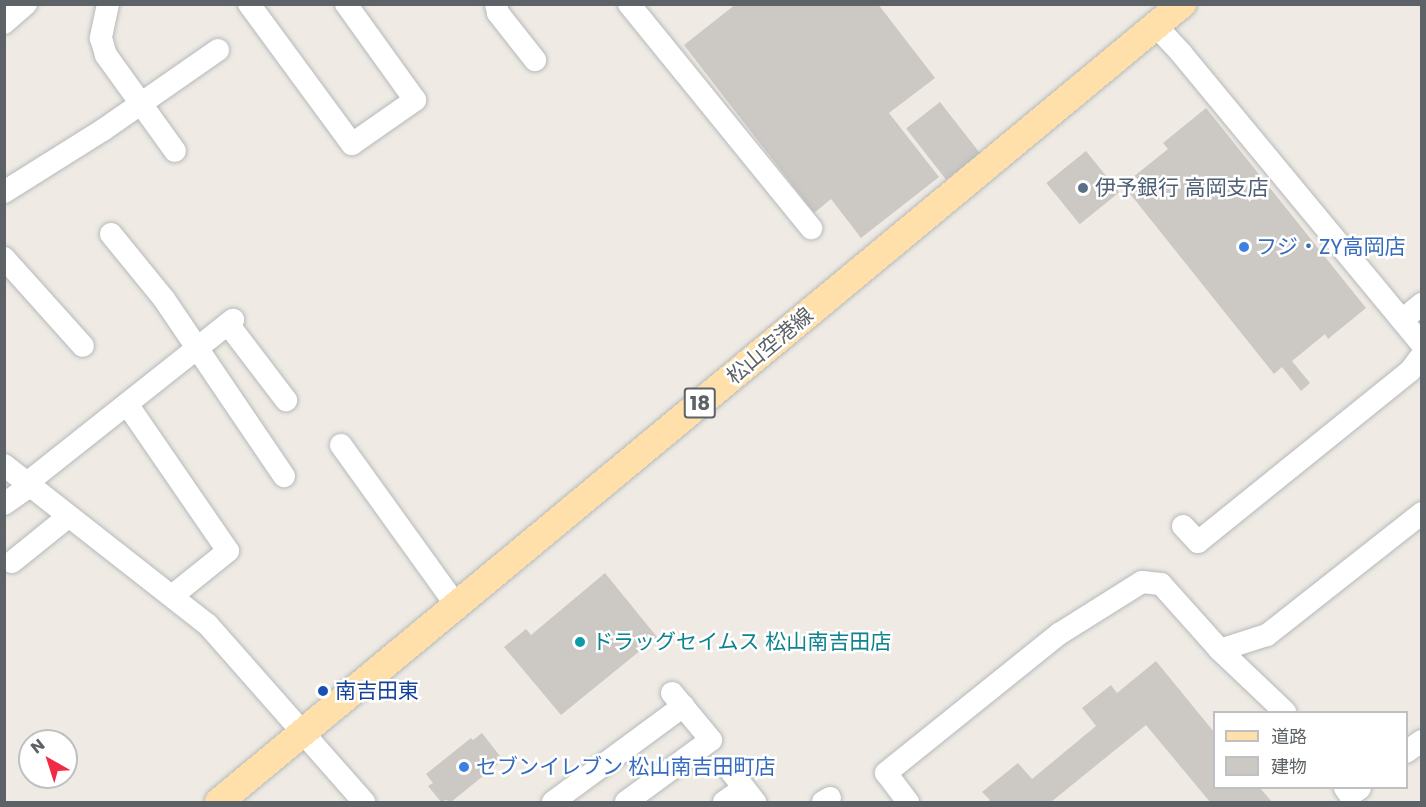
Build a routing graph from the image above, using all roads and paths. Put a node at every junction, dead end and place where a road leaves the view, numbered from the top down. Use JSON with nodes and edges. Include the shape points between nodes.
{"nodes":[{"id":1,"x":26,"y":4,"type":"edge"},
{"id":2,"x":108,"y":4,"type":"edge"},
{"id":3,"x":249,"y":4,"type":"edge"},
{"id":4,"x":346,"y":4,"type":"edge"},
{"id":5,"x":496,"y":4,"type":"edge"},
{"id":6,"x":629,"y":4,"type":"edge"},
{"id":7,"x":1166,"y":13,"type":"edge"},
{"id":8,"x":4,"y":22,"type":"edge"},
{"id":9,"x":218,"y":50,"type":"dead end"},
{"id":10,"x":535,"y":60,"type":"dead end"},
{"id":11,"x":140,"y":103,"type":"junction"},
{"id":12,"x":175,"y":152,"type":"dead end"},
{"id":13,"x":4,"y":192,"type":"edge"},
{"id":14,"x":811,"y":228,"type":"dead end"},
{"id":15,"x":111,"y":234,"type":"dead end"},
{"id":16,"x":4,"y":258,"type":"edge"},
{"id":17,"x":1422,"y":304,"type":"edge"},
{"id":18,"x":1402,"y":320,"type":"junction"},
{"id":19,"x":1422,"y":344,"type":"edge"},
{"id":20,"x":83,"y":346,"type":"dead end"},
{"id":21,"x":197,"y":348,"type":"junction"},
{"id":22,"x":1422,"y":355,"type":"edge"},
{"id":23,"x":286,"y":400,"type":"dead end"},
{"id":24,"x":127,"y":404,"type":"junction"},
{"id":25,"x":341,"y":445,"type":"dead end"},
{"id":26,"x":4,"y":465,"type":"edge"},
{"id":27,"x":284,"y":476,"type":"dead end"},
{"id":28,"x":29,"y":484,"type":"junction"},
{"id":29,"x":4,"y":504,"type":"edge"},
{"id":30,"x":1422,"y":513,"type":"edge"},
{"id":31,"x":69,"y":516,"type":"junction"},
{"id":32,"x":1184,"y":526,"type":"dead end"},
{"id":33,"x":12,"y":562,"type":"dead end"},
{"id":34,"x":172,"y":596,"type":"junction"},
{"id":35,"x":456,"y":605,"type":"junction"},
{"id":36,"x":1220,"y":650,"type":"junction"},
{"id":37,"x":1284,"y":711,"type":"edge"},
{"id":38,"x":303,"y":732,"type":"junction"},
{"id":39,"x":730,"y":770,"type":"dead end"},
{"id":40,"x":1346,"y":789,"type":"edge"},
{"id":41,"x":1359,"y":789,"type":"edge"},
{"id":42,"x":749,"y":795,"type":"edge"},
{"id":43,"x":219,"y":802,"type":"edge"},
{"id":44,"x":364,"y":802,"type":"edge"},
{"id":45,"x":553,"y":802,"type":"edge"},
{"id":46,"x":626,"y":802,"type":"edge"},
{"id":47,"x":724,"y":802,"type":"edge"},
{"id":48,"x":908,"y":802,"type":"edge"}],
"edges":[{"from":1,"to":8,"type":"street"},
{"from":2,"to":11,"type":"street","via":[[101,38],[106,55]]},
{"from":3,"to":4,"type":"street","via":[[351,144],[414,100]]},
{"from":5,"to":10,"type":"street","via":[[498,13]]},
{"from":6,"to":14,"type":"street"},
{"from":7,"to":18,"type":"street","via":[[1181,53]]},
{"from":7,"to":35,"type":"main road","name":"松山空港線","number":"18"},
{"from":9,"to":11,"type":"street"},
{"from":11,"to":12,"type":"street"},
{"from":11,"to":13,"type":"street"},
{"from":15,"to":21,"type":"street","via":[[164,299]]},
{"from":16,"to":20,"type":"street"},
{"from":17,"to":18,"type":"street"},
{"from":18,"to":19,"type":"street"},
{"from":21,"to":23,"type":"street","via":[[230,322]]},
{"from":21,"to":24,"type":"street"},
{"from":21,"to":27,"type":"street"},
{"from":22,"to":32,"type":"street","via":[[1410,371],[1198,542]]},
{"from":24,"to":28,"type":"street"},
{"from":24,"to":34,"type":"street","via":[[228,551]]},
{"from":25,"to":35,"type":"street"},
{"from":26,"to":28,"type":"street"},
{"from":28,"to":29,"type":"street"},
{"from":28,"to":31,"type":"street"},
{"from":30,"to":36,"type":"street","via":[[1267,635]]},
{"from":31,"to":33,"type":"street"},
{"from":31,"to":34,"type":"street"},
{"from":34,"to":38,"type":"street","via":[[208,625]]},
{"from":35,"to":38,"type":"main road","name":"松山空港線","number":"18"},
{"from":36,"to":37,"type":"street"},
{"from":36,"to":48,"type":"street","via":[[1161,584],[1142,582],[1059,634],[886,773]]},
{"from":38,"to":43,"type":"main road","name":"松山空港線","number":"18"},
{"from":38,"to":44,"type":"street"},
{"from":39,"to":42,"type":"street"},
{"from":40,"to":41,"type":"street","via":[[1350,795]]},
{"from":42,"to":47,"type":"street"},
{"from":45,"to":46,"type":"street","via":[[677,699],[711,740]]}]}
